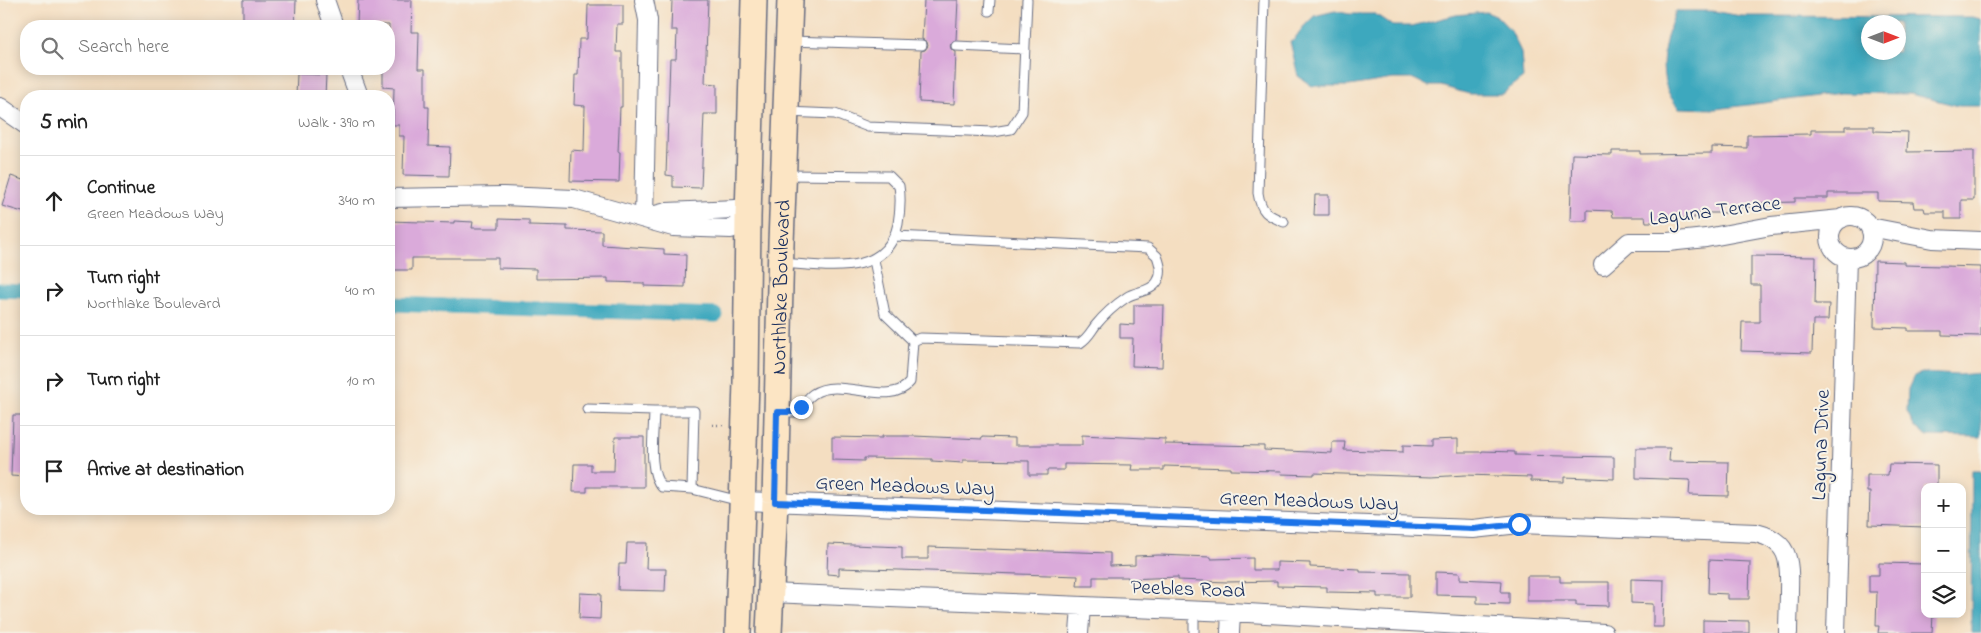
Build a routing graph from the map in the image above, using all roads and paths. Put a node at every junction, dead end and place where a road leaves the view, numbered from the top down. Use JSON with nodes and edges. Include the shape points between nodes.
{"nodes":[{"id":1,"x":325,"y":0,"type":"edge"},
{"id":2,"x":644,"y":0,"type":"edge"},
{"id":3,"x":754,"y":0,"type":"edge"},
{"id":4,"x":775,"y":0,"type":"edge"},
{"id":5,"x":790,"y":0,"type":"edge"},
{"id":6,"x":990,"y":0,"type":"edge"},
{"id":7,"x":1027,"y":0,"type":"edge"},
{"id":8,"x":1264,"y":0,"type":"edge"},
{"id":9,"x":989,"y":11,"type":"dead end"},
{"id":10,"x":332,"y":20,"type":"edge"},
{"id":11,"x":788,"y":41,"type":"junction"},
{"id":12,"x":922,"y":45,"type":"dead end"},
{"id":13,"x":956,"y":46,"type":"dead end"},
{"id":14,"x":1025,"y":49,"type":"junction"},
{"id":15,"x":351,"y":75,"type":"edge"},
{"id":16,"x":357,"y":90,"type":"edge"},
{"id":17,"x":0,"y":107,"type":"edge"},
{"id":18,"x":786,"y":110,"type":"junction"},
{"id":19,"x":20,"y":121,"type":"edge"},
{"id":20,"x":784,"y":175,"type":"junction"},
{"id":21,"x":395,"y":198,"type":"edge"},
{"id":22,"x":748,"y":217,"type":"junction"},
{"id":23,"x":644,"y":218,"type":"junction"},
{"id":24,"x":1841,"y":219,"type":"junction"},
{"id":25,"x":1284,"y":222,"type":"dead end"},
{"id":26,"x":1870,"y":227,"type":"junction"},
{"id":27,"x":895,"y":236,"type":"junction"},
{"id":28,"x":1981,"y":241,"type":"edge"},
{"id":29,"x":781,"y":253,"type":"junction"},
{"id":30,"x":1847,"y":258,"type":"junction"},
{"id":31,"x":874,"y":260,"type":"junction"},
{"id":32,"x":1603,"y":265,"type":"dead end"},
{"id":33,"x":913,"y":341,"type":"junction"},
{"id":34,"x":587,"y":409,"type":"dead end"},
{"id":35,"x":654,"y":411,"type":"junction"},
{"id":36,"x":777,"y":412,"type":"junction"},
{"id":37,"x":712,"y":425,"type":"dead end"},
{"id":38,"x":729,"y":425,"type":"dead end"},
{"id":39,"x":692,"y":489,"type":"junction"},
{"id":40,"x":742,"y":501,"type":"junction"},
{"id":41,"x":775,"y":502,"type":"junction"},
{"id":42,"x":770,"y":593,"type":"junction"},
{"id":43,"x":1081,"y":607,"type":"junction"},
{"id":44,"x":1194,"y":611,"type":"junction"},
{"id":45,"x":1231,"y":612,"type":"junction"},
{"id":46,"x":738,"y":633,"type":"edge"},
{"id":47,"x":769,"y":633,"type":"edge"},
{"id":48,"x":1079,"y":633,"type":"edge"},
{"id":49,"x":1194,"y":633,"type":"edge"},
{"id":50,"x":1230,"y":633,"type":"edge"},
{"id":51,"x":1604,"y":633,"type":"edge"},
{"id":52,"x":1788,"y":633,"type":"edge"},
{"id":53,"x":1836,"y":633,"type":"edge"}],
"edges":[{"from":1,"to":10,"type":"street"},
{"from":2,"to":23,"type":"street","via":[[648,20]]},
{"from":3,"to":22,"type":"main road","name":"Northlake Boulevard"},
{"from":4,"to":18,"type":"main road","via":[[777,87]]},
{"from":5,"to":11,"type":"main road","name":"Northlake Boulevard"},
{"from":6,"to":9,"type":"lane"},
{"from":7,"to":14,"type":"lane"},
{"from":8,"to":25,"type":"lane","via":[[1258,193],[1260,206]]},
{"from":11,"to":12,"type":"lane"},
{"from":11,"to":18,"type":"main road","name":"Northlake Boulevard"},
{"from":13,"to":14,"type":"lane"},
{"from":14,"to":18,"type":"lane","via":[[1022,112],[1011,129],[993,132],[868,127],[835,114]]},
{"from":15,"to":16,"type":"street"},
{"from":17,"to":19,"type":"street"},
{"from":18,"to":20,"type":"main road","name":"Northlake Boulevard"},
{"from":20,"to":27,"type":"lane","via":[[889,176],[899,186],[900,193]]},
{"from":20,"to":29,"type":"main road","name":"Northlake Boulevard"},
{"from":21,"to":23,"type":"street","via":[[504,196],[574,200]]},
{"from":22,"to":23,"type":"street","via":[[731,229],[673,227]]},
{"from":22,"to":29,"type":"main road","via":[[767,228]]},
{"from":22,"to":40,"type":"main road","name":"Northlake Boulevard"},
{"from":24,"to":26,"type":"street","name":"Laguna Terrace","via":[[1859,217]]},
{"from":24,"to":30,"type":"street","via":[[1834,225],[1830,239],[1836,252]]},
{"from":24,"to":32,"type":"street","name":"Laguna Terrace","via":[[1771,226],[1706,238],[1629,242]]},
{"from":26,"to":28,"type":"street","name":"Laguna Terrace","via":[[1932,239]]},
{"from":26,"to":30,"type":"street","via":[[1870,247],[1861,256]]},
{"from":27,"to":31,"type":"lane","via":[[887,251]]},
{"from":27,"to":33,"type":"lane","via":[[1148,248],[1157,256],[1160,265],[1157,283],[1128,296],[1080,343],[926,338]]},
{"from":29,"to":31,"type":"lane","via":[[837,266],[862,265]]},
{"from":29,"to":36,"type":"main road","name":"Northlake Boulevard"},
{"from":30,"to":53,"type":"street","name":"Laguna Drive"},
{"from":31,"to":33,"type":"lane","via":[[885,314]]},
{"from":33,"to":36,"type":"lane","via":[[910,382],[904,388],[890,392],[829,388],[812,394],[798,412]]},
{"from":34,"to":35,"type":"lane"},
{"from":35,"to":39,"type":"lane","via":[[653,468],[657,482],[669,489]]},
{"from":35,"to":39,"type":"lane","via":[[694,411]]},
{"from":36,"to":41,"type":"main road","name":"Northlake Boulevard"},
{"from":37,"to":38,"type":"path"},
{"from":39,"to":40,"type":"lane"},
{"from":40,"to":41,"type":"street","name":"Green Meadows Way"},
{"from":40,"to":46,"type":"main road","name":"Northlake Boulevard"},
{"from":41,"to":42,"type":"main road","name":"Northlake Boulevard"},
{"from":41,"to":52,"type":"street","name":"Green Meadows Way","via":[[1474,529],[1519,524],[1756,533],[1777,541],[1789,559]]},
{"from":42,"to":43,"type":"street","name":"Peebles Road"},
{"from":42,"to":47,"type":"main road","name":"Northlake Boulevard"},
{"from":43,"to":44,"type":"street","name":"Peebles Road"},
{"from":43,"to":48,"type":"street"},
{"from":44,"to":45,"type":"street","name":"Peebles Road"},
{"from":44,"to":49,"type":"lane"},
{"from":45,"to":50,"type":"street"},
{"from":45,"to":51,"type":"street","name":"Peebles Road"}]}
